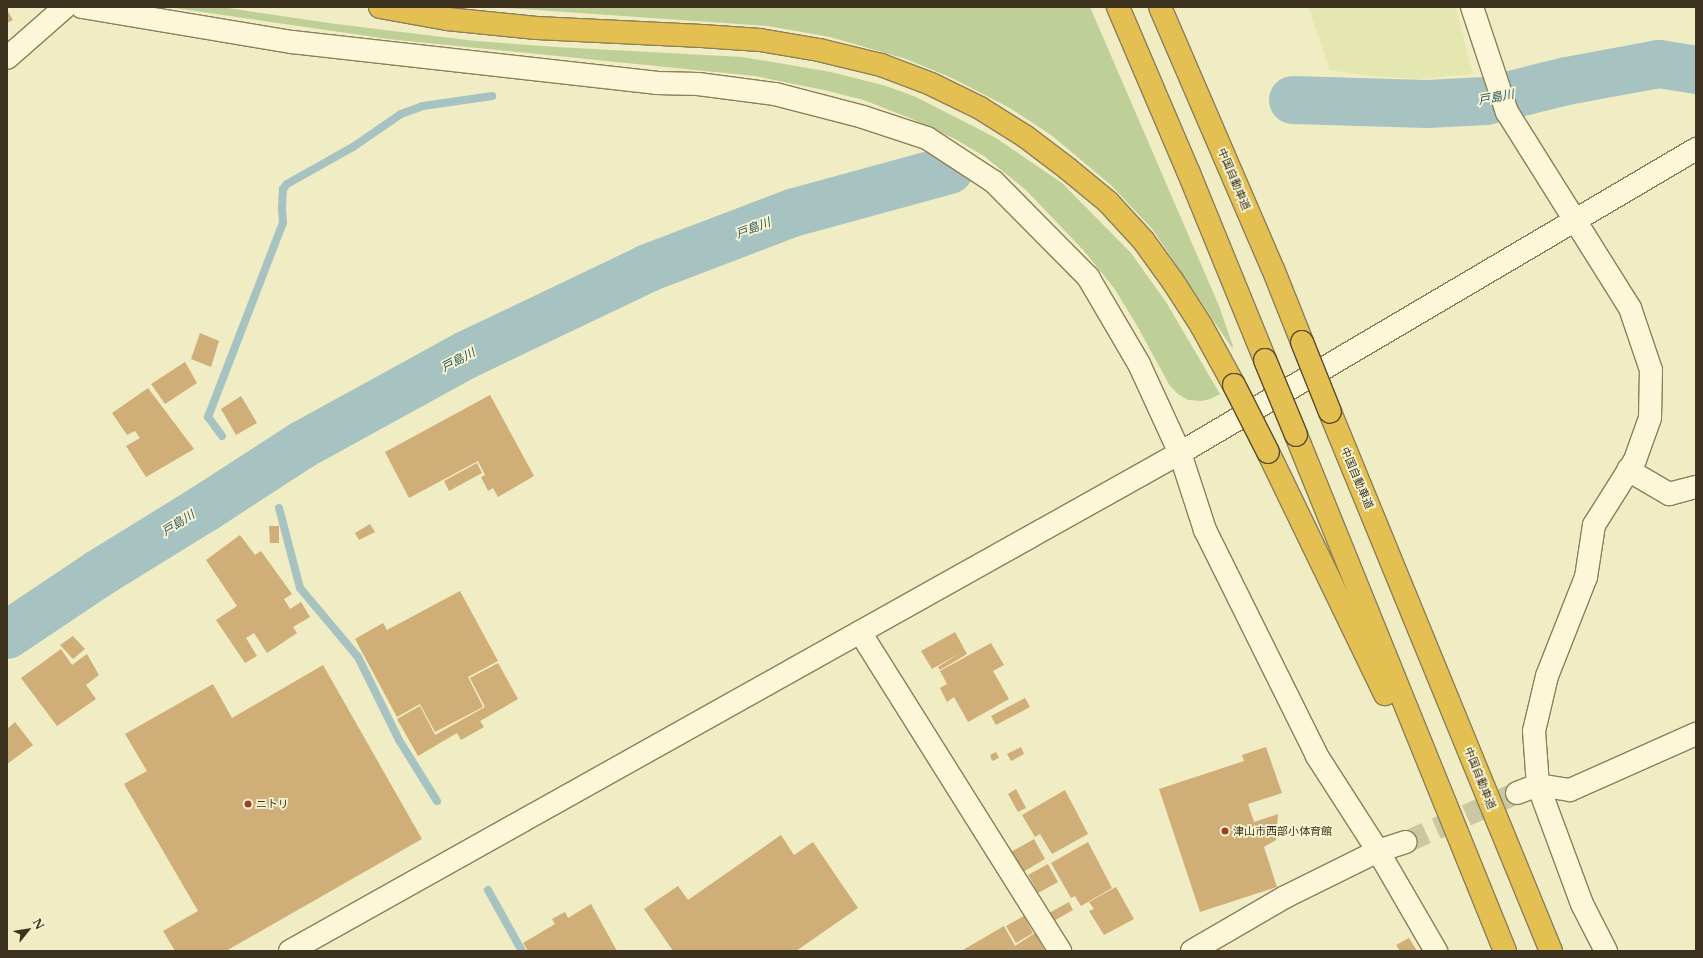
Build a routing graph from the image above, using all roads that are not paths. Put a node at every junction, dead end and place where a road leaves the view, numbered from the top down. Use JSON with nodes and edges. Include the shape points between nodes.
{"nodes":[{"id":1,"x":65,"y":7,"type":"edge"},
{"id":2,"x":82,"y":7,"type":"edge"},
{"id":3,"x":380,"y":7,"type":"edge"},
{"id":4,"x":1118,"y":7,"type":"edge"},
{"id":5,"x":1160,"y":7,"type":"edge"},
{"id":6,"x":1170,"y":7,"type":"edge"},
{"id":7,"x":1472,"y":7,"type":"edge"},
{"id":8,"x":7,"y":58,"type":"edge"},
{"id":9,"x":1696,"y":149,"type":"edge"},
{"id":10,"x":1575,"y":220,"type":"junction"},
{"id":11,"x":1272,"y":269,"type":"junction"},
{"id":12,"x":1180,"y":453,"type":"junction"},
{"id":13,"x":1628,"y":470,"type":"junction"},
{"id":14,"x":1696,"y":487,"type":"edge"},
{"id":15,"x":860,"y":632,"type":"junction"},
{"id":16,"x":1696,"y":734,"type":"edge"},
{"id":17,"x":1538,"y":785,"type":"junction"},
{"id":18,"x":1517,"y":793,"type":"tunnel mouth"},
{"id":19,"x":1406,"y":842,"type":"tunnel mouth"},
{"id":20,"x":1378,"y":851,"type":"junction"},
{"id":21,"x":290,"y":951,"type":"edge"},
{"id":22,"x":1060,"y":951,"type":"edge"},
{"id":23,"x":1192,"y":951,"type":"edge"},
{"id":24,"x":1436,"y":951,"type":"edge"},
{"id":25,"x":1505,"y":951,"type":"edge"},
{"id":26,"x":1551,"y":951,"type":"edge"},
{"id":27,"x":1606,"y":951,"type":"edge"}],
"edges":[{"from":1,"to":8,"type":"street"},
{"from":2,"to":12,"type":"street","via":[[292,42],[775,94],[863,117],[927,138],[994,182],[1088,277],[1139,364]]},
{"from":3,"to":25,"type":"highway","bridge":true,"via":[[447,19],[537,28],[760,40],[873,63],[931,84],[980,108],[1026,137],[1108,202],[1143,240],[1172,280],[1201,325],[1234,385],[1356,632]]},
{"from":4,"to":25,"type":"highway","bridge":true,"via":[[1188,171]]},
{"from":5,"to":11,"type":"highway","name":"中国自動車道"},
{"from":6,"to":11,"type":"highway","via":[[1246,190]]},
{"from":7,"to":10,"type":"street","via":[[1506,112]]},
{"from":9,"to":10,"type":"street"},
{"from":10,"to":12,"type":"street"},
{"from":10,"to":13,"type":"street","via":[[1630,308],[1651,370],[1650,418],[1635,460]]},
{"from":11,"to":26,"type":"highway","name":"中国自動車道","bridge":true},
{"from":12,"to":15,"type":"street"},
{"from":12,"to":20,"type":"street","via":[[1205,530],[1317,756]]},
{"from":13,"to":14,"type":"street","via":[[1669,494]]},
{"from":13,"to":17,"type":"street","via":[[1594,526],[1586,577],[1547,676],[1534,731]]},
{"from":15,"to":21,"type":"street"},
{"from":15,"to":22,"type":"street"},
{"from":16,"to":17,"type":"street","via":[[1570,790]]},
{"from":17,"to":18,"type":"street"},
{"from":17,"to":27,"type":"street","via":[[1582,904]]},
{"from":19,"to":20,"type":"street"},
{"from":20,"to":23,"type":"street","via":[[1285,897]]},
{"from":20,"to":24,"type":"street"}]}
